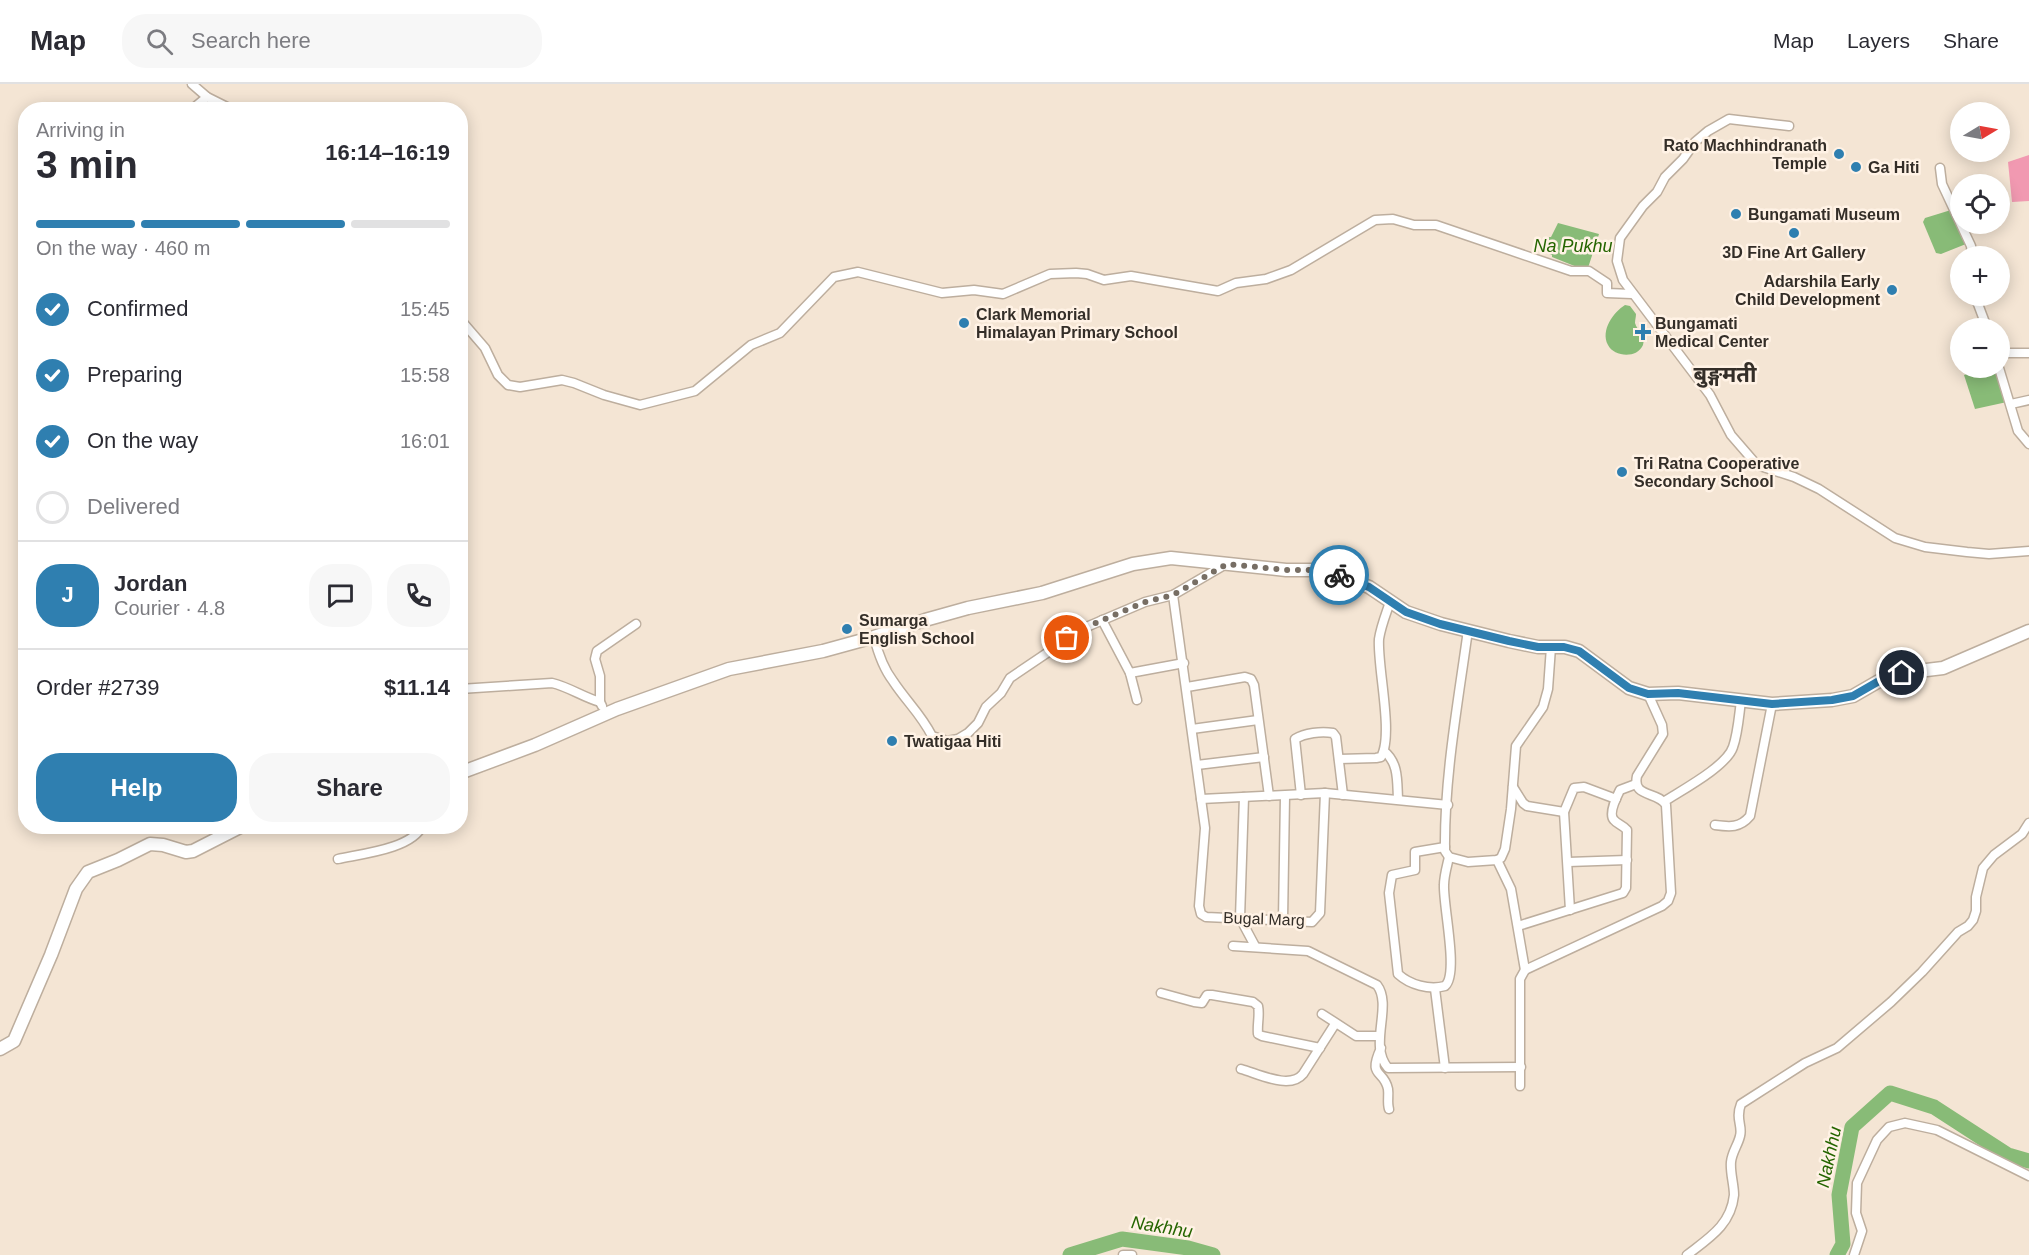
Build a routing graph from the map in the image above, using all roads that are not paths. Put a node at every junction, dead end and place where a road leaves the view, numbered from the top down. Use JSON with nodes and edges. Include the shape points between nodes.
{"nodes":[{"id":1,"x":192,"y":84,"type":"edge"},
{"id":2,"x":207,"y":97,"type":"junction"},
{"id":3,"x":201,"y":102,"type":"edge"},
{"id":4,"x":217,"y":102,"type":"edge"},
{"id":5,"x":1789,"y":126,"type":"dead end"},
{"id":6,"x":1940,"y":168,"type":"dead end"},
{"id":7,"x":1971,"y":246,"type":"edge"},
{"id":8,"x":1632,"y":294,"type":"junction"},
{"id":9,"x":468,"y":328,"type":"edge"},
{"id":10,"x":2010,"y":353,"type":"edge"},
{"id":11,"x":2029,"y":353,"type":"edge"},
{"id":12,"x":2002,"y":378,"type":"edge"},
{"id":13,"x":2029,"y":400,"type":"edge"},
{"id":14,"x":2011,"y":404,"type":"junction"},
{"id":15,"x":2029,"y":444,"type":"edge"},
{"id":16,"x":2029,"y":551,"type":"edge"},
{"id":17,"x":1227,"y":564,"type":"junction"},
{"id":18,"x":1173,"y":595,"type":"junction"},
{"id":19,"x":1390,"y":602,"type":"junction"},
{"id":20,"x":1102,"y":620,"type":"junction"},
{"id":21,"x":636,"y":624,"type":"dead end"},
{"id":22,"x":1468,"y":630,"type":"junction"},
{"id":23,"x":2029,"y":631,"type":"edge"},
{"id":24,"x":874,"y":637,"type":"junction"},
{"id":25,"x":1551,"y":647,"type":"junction"},
{"id":26,"x":1184,"y":663,"type":"junction"},
{"id":27,"x":1130,"y":673,"type":"junction"},
{"id":28,"x":1187,"y":687,"type":"junction"},
{"id":29,"x":468,"y":688,"type":"edge"},
{"id":30,"x":1648,"y":694,"type":"junction"},
{"id":31,"x":1137,"y":700,"type":"dead end"},
{"id":32,"x":1741,"y":700,"type":"junction"},
{"id":33,"x":600,"y":702,"type":"junction"},
{"id":34,"x":1772,"y":704,"type":"junction"},
{"id":35,"x":612,"y":712,"type":"junction"},
{"id":36,"x":1258,"y":720,"type":"junction"},
{"id":37,"x":1192,"y":729,"type":"junction"},
{"id":38,"x":1384,"y":751,"type":"junction"},
{"id":39,"x":1264,"y":757,"type":"junction"},
{"id":40,"x":1339,"y":759,"type":"junction"},
{"id":41,"x":1197,"y":765,"type":"junction"},
{"id":42,"x":468,"y":770,"type":"edge"},
{"id":43,"x":1636,"y":784,"type":"junction"},
{"id":44,"x":1513,"y":786,"type":"junction"},
{"id":45,"x":1325,"y":794,"type":"junction"},
{"id":46,"x":1301,"y":795,"type":"junction"},
{"id":47,"x":1343,"y":795,"type":"junction"},
{"id":48,"x":1269,"y":796,"type":"junction"},
{"id":49,"x":1285,"y":796,"type":"junction"},
{"id":50,"x":1244,"y":797,"type":"junction"},
{"id":51,"x":1202,"y":799,"type":"junction"},
{"id":52,"x":1398,"y":799,"type":"junction"},
{"id":53,"x":1616,"y":799,"type":"junction"},
{"id":54,"x":1665,"y":801,"type":"junction"},
{"id":55,"x":1448,"y":805,"type":"junction"},
{"id":56,"x":1564,"y":812,"type":"junction"},
{"id":57,"x":2029,"y":823,"type":"edge"},
{"id":58,"x":1715,"y":825,"type":"dead end"},
{"id":59,"x":226,"y":834,"type":"edge"},
{"id":60,"x":417,"y":834,"type":"edge"},
{"id":61,"x":1445,"y":847,"type":"junction"},
{"id":62,"x":1449,"y":857,"type":"junction"},
{"id":63,"x":338,"y":859,"type":"dead end"},
{"id":64,"x":1497,"y":860,"type":"junction"},
{"id":65,"x":1627,"y":860,"type":"junction"},
{"id":66,"x":1568,"y":862,"type":"junction"},
{"id":67,"x":1570,"y":910,"type":"junction"},
{"id":68,"x":1240,"y":918,"type":"junction"},
{"id":69,"x":1283,"y":920,"type":"junction"},
{"id":70,"x":1518,"y":926,"type":"junction"},
{"id":71,"x":1233,"y":946,"type":"dead end"},
{"id":72,"x":1255,"y":946,"type":"junction"},
{"id":73,"x":1525,"y":970,"type":"junction"},
{"id":74,"x":1435,"y":989,"type":"junction"},
{"id":75,"x":1161,"y":993,"type":"dead end"},
{"id":76,"x":1322,"y":1014,"type":"dead end"},
{"id":77,"x":1335,"y":1024,"type":"junction"},
{"id":78,"x":1379,"y":1036,"type":"junction"},
{"id":79,"x":1320,"y":1048,"type":"junction"},
{"id":80,"x":1380,"y":1048,"type":"junction"},
{"id":81,"x":0,"y":1049,"type":"edge"},
{"id":82,"x":1521,"y":1067,"type":"junction"},
{"id":83,"x":1445,"y":1068,"type":"junction"},
{"id":84,"x":1241,"y":1069,"type":"dead end"},
{"id":85,"x":1520,"y":1086,"type":"dead end"},
{"id":86,"x":1389,"y":1109,"type":"dead end"},
{"id":87,"x":2029,"y":1176,"type":"edge"},
{"id":88,"x":1123,"y":1255,"type":"edge"},
{"id":89,"x":1132,"y":1255,"type":"edge"},
{"id":90,"x":1687,"y":1255,"type":"edge"},
{"id":91,"x":1854,"y":1255,"type":"edge"}],
"edges":[{"from":1,"to":2,"type":"street"},
{"from":2,"to":3,"type":"street"},
{"from":2,"to":4,"type":"street"},
{"from":5,"to":8,"type":"street","via":[[1729,119],[1695,142],[1620,238],[1617,261]]},
{"from":6,"to":7,"type":"street","via":[[1942,184]]},
{"from":8,"to":9,"type":"street","via":[[1607,293],[1607,283],[1589,271],[1571,271],[1436,225],[1383,219],[1375,220],[1291,270],[1218,291],[1131,276],[1104,280],[1076,273],[1050,274],[1003,294],[974,290],[942,293],[858,272],[834,278],[780,333],[751,345],[695,391],[640,405],[562,381],[507,385]]},
{"from":8,"to":16,"type":"street","via":[[1710,395],[1731,435],[1757,465],[1819,489],[1895,538],[1925,547],[1967,552]]},
{"from":10,"to":11,"type":"street"},
{"from":12,"to":14,"type":"street"},
{"from":13,"to":14,"type":"street"},
{"from":14,"to":15,"type":"street","via":[[2018,431]]},
{"from":17,"to":18,"type":"street"},
{"from":17,"to":19,"type":"main road","via":[[1326,570],[1369,587]]},
{"from":17,"to":24,"type":"main road","via":[[1171,558],[1133,564],[1042,593],[968,608]]},
{"from":18,"to":20,"type":"street"},
{"from":18,"to":26,"type":"street","name":"Bugal Marg"},
{"from":19,"to":22,"type":"main road","via":[[1406,612]]},
{"from":19,"to":38,"type":"street","via":[[1379,641]]},
{"from":20,"to":24,"type":"street","via":[[1067,638],[1010,678],[978,723],[958,739],[947,741],[932,736],[922,717],[891,680]]},
{"from":20,"to":27,"type":"street"},
{"from":21,"to":33,"type":"street","via":[[597,651]]},
{"from":22,"to":25,"type":"main road"},
{"from":22,"to":55,"type":"street"},
{"from":23,"to":34,"type":"main road","via":[[1943,668],[1902,673],[1879,681],[1853,696]]},
{"from":24,"to":35,"type":"main road","via":[[729,669]]},
{"from":25,"to":30,"type":"main road","via":[[1579,651],[1629,688]]},
{"from":25,"to":44,"type":"street","via":[[1544,707],[1516,746]]},
{"from":26,"to":27,"type":"street"},
{"from":26,"to":28,"type":"street","name":"Bugal Marg"},
{"from":27,"to":31,"type":"street"},
{"from":28,"to":36,"type":"street","via":[[1251,679]]},
{"from":28,"to":37,"type":"street","name":"Bugal Marg"},
{"from":29,"to":33,"type":"street","via":[[552,683]]},
{"from":30,"to":32,"type":"main road"},
{"from":30,"to":43,"type":"street","via":[[1663,734]]},
{"from":32,"to":34,"type":"main road"},
{"from":32,"to":54,"type":"street","via":[[1731,752],[1705,776]]},
{"from":33,"to":35,"type":"street"},
{"from":34,"to":58,"type":"street","via":[[1750,816],[1744,823],[1731,827]]},
{"from":35,"to":42,"type":"main road"},
{"from":36,"to":37,"type":"street"},
{"from":36,"to":39,"type":"street"},
{"from":37,"to":41,"type":"street","name":"Bugal Marg"},
{"from":38,"to":40,"type":"street","via":[[1376,758]]},
{"from":38,"to":52,"type":"street","via":[[1394,763]]},
{"from":39,"to":41,"type":"street"},
{"from":39,"to":48,"type":"street"},
{"from":40,"to":46,"type":"street","via":[[1333,733],[1295,740]]},
{"from":40,"to":47,"type":"street"},
{"from":41,"to":51,"type":"street","name":"Bugal Marg"},
{"from":43,"to":53,"type":"street","via":[[1624,787]]},
{"from":43,"to":54,"type":"street","via":[[1645,793]]},
{"from":44,"to":56,"type":"street","via":[[1527,806]]},
{"from":44,"to":64,"type":"street","via":[[1505,849]]},
{"from":45,"to":46,"type":"street"},
{"from":45,"to":47,"type":"street"},
{"from":45,"to":69,"type":"street","name":"Bugal Marg","via":[[1320,913],[1312,922]]},
{"from":46,"to":49,"type":"street"},
{"from":47,"to":52,"type":"street"},
{"from":48,"to":49,"type":"street"},
{"from":48,"to":50,"type":"street"},
{"from":49,"to":69,"type":"street"},
{"from":50,"to":51,"type":"street"},
{"from":50,"to":68,"type":"street"},
{"from":51,"to":68,"type":"street","name":"Bugal Marg","via":[[1205,828],[1201,914]]},
{"from":52,"to":55,"type":"street"},
{"from":53,"to":56,"type":"street","via":[[1578,787],[1570,794]]},
{"from":53,"to":65,"type":"street","via":[[1612,816],[1626,830]]},
{"from":54,"to":73,"type":"street","via":[[1671,893],[1668,901]]},
{"from":55,"to":61,"type":"street"},
{"from":56,"to":66,"type":"street"},
{"from":57,"to":90,"type":"street","via":[[1983,868],[1976,910],[1968,927],[1958,932],[1922,972],[1837,1048],[1805,1063],[1741,1104],[1740,1136],[1731,1162],[1734,1194],[1730,1215],[1712,1238]]},
{"from":59,"to":81,"type":"main road","via":[[186,852],[150,844],[88,872],[76,889],[14,1041]]},
{"from":60,"to":63,"type":"street","via":[[397,845]]},
{"from":61,"to":62,"type":"street"},
{"from":61,"to":74,"type":"street","via":[[1415,852],[1414,870],[1392,875],[1389,893],[1398,974]]},
{"from":62,"to":64,"type":"street","via":[[1468,862]]},
{"from":62,"to":74,"type":"street","via":[[1444,886],[1451,977],[1445,986]]},
{"from":64,"to":70,"type":"street","via":[[1511,889]]},
{"from":65,"to":66,"type":"street"},
{"from":65,"to":67,"type":"street","via":[[1623,892]]},
{"from":66,"to":67,"type":"street"},
{"from":67,"to":70,"type":"street"},
{"from":68,"to":69,"type":"street","name":"Bugal Marg"},
{"from":68,"to":72,"type":"street"},
{"from":70,"to":73,"type":"street"},
{"from":71,"to":72,"type":"street"},
{"from":72,"to":78,"type":"street","via":[[1308,951],[1377,985],[1382,996]]},
{"from":73,"to":82,"type":"street","via":[[1520,980]]},
{"from":74,"to":83,"type":"street"},
{"from":75,"to":79,"type":"street","via":[[1202,1003],[1207,995],[1253,1002],[1260,1011],[1258,1034]]},
{"from":76,"to":77,"type":"street"},
{"from":77,"to":78,"type":"street","via":[[1356,1036]]},
{"from":77,"to":79,"type":"street"},
{"from":78,"to":80,"type":"street"},
{"from":79,"to":84,"type":"street","via":[[1301,1078],[1292,1082]]},
{"from":80,"to":83,"type":"street","via":[[1388,1068]]},
{"from":80,"to":86,"type":"street","via":[[1376,1071],[1387,1084]]},
{"from":82,"to":83,"type":"street"},
{"from":82,"to":85,"type":"street"},
{"from":87,"to":91,"type":"street","via":[[1936,1130],[1905,1123],[1889,1127],[1877,1140],[1857,1183],[1856,1213],[1862,1231]]},
{"from":88,"to":89,"type":"street"}]}
